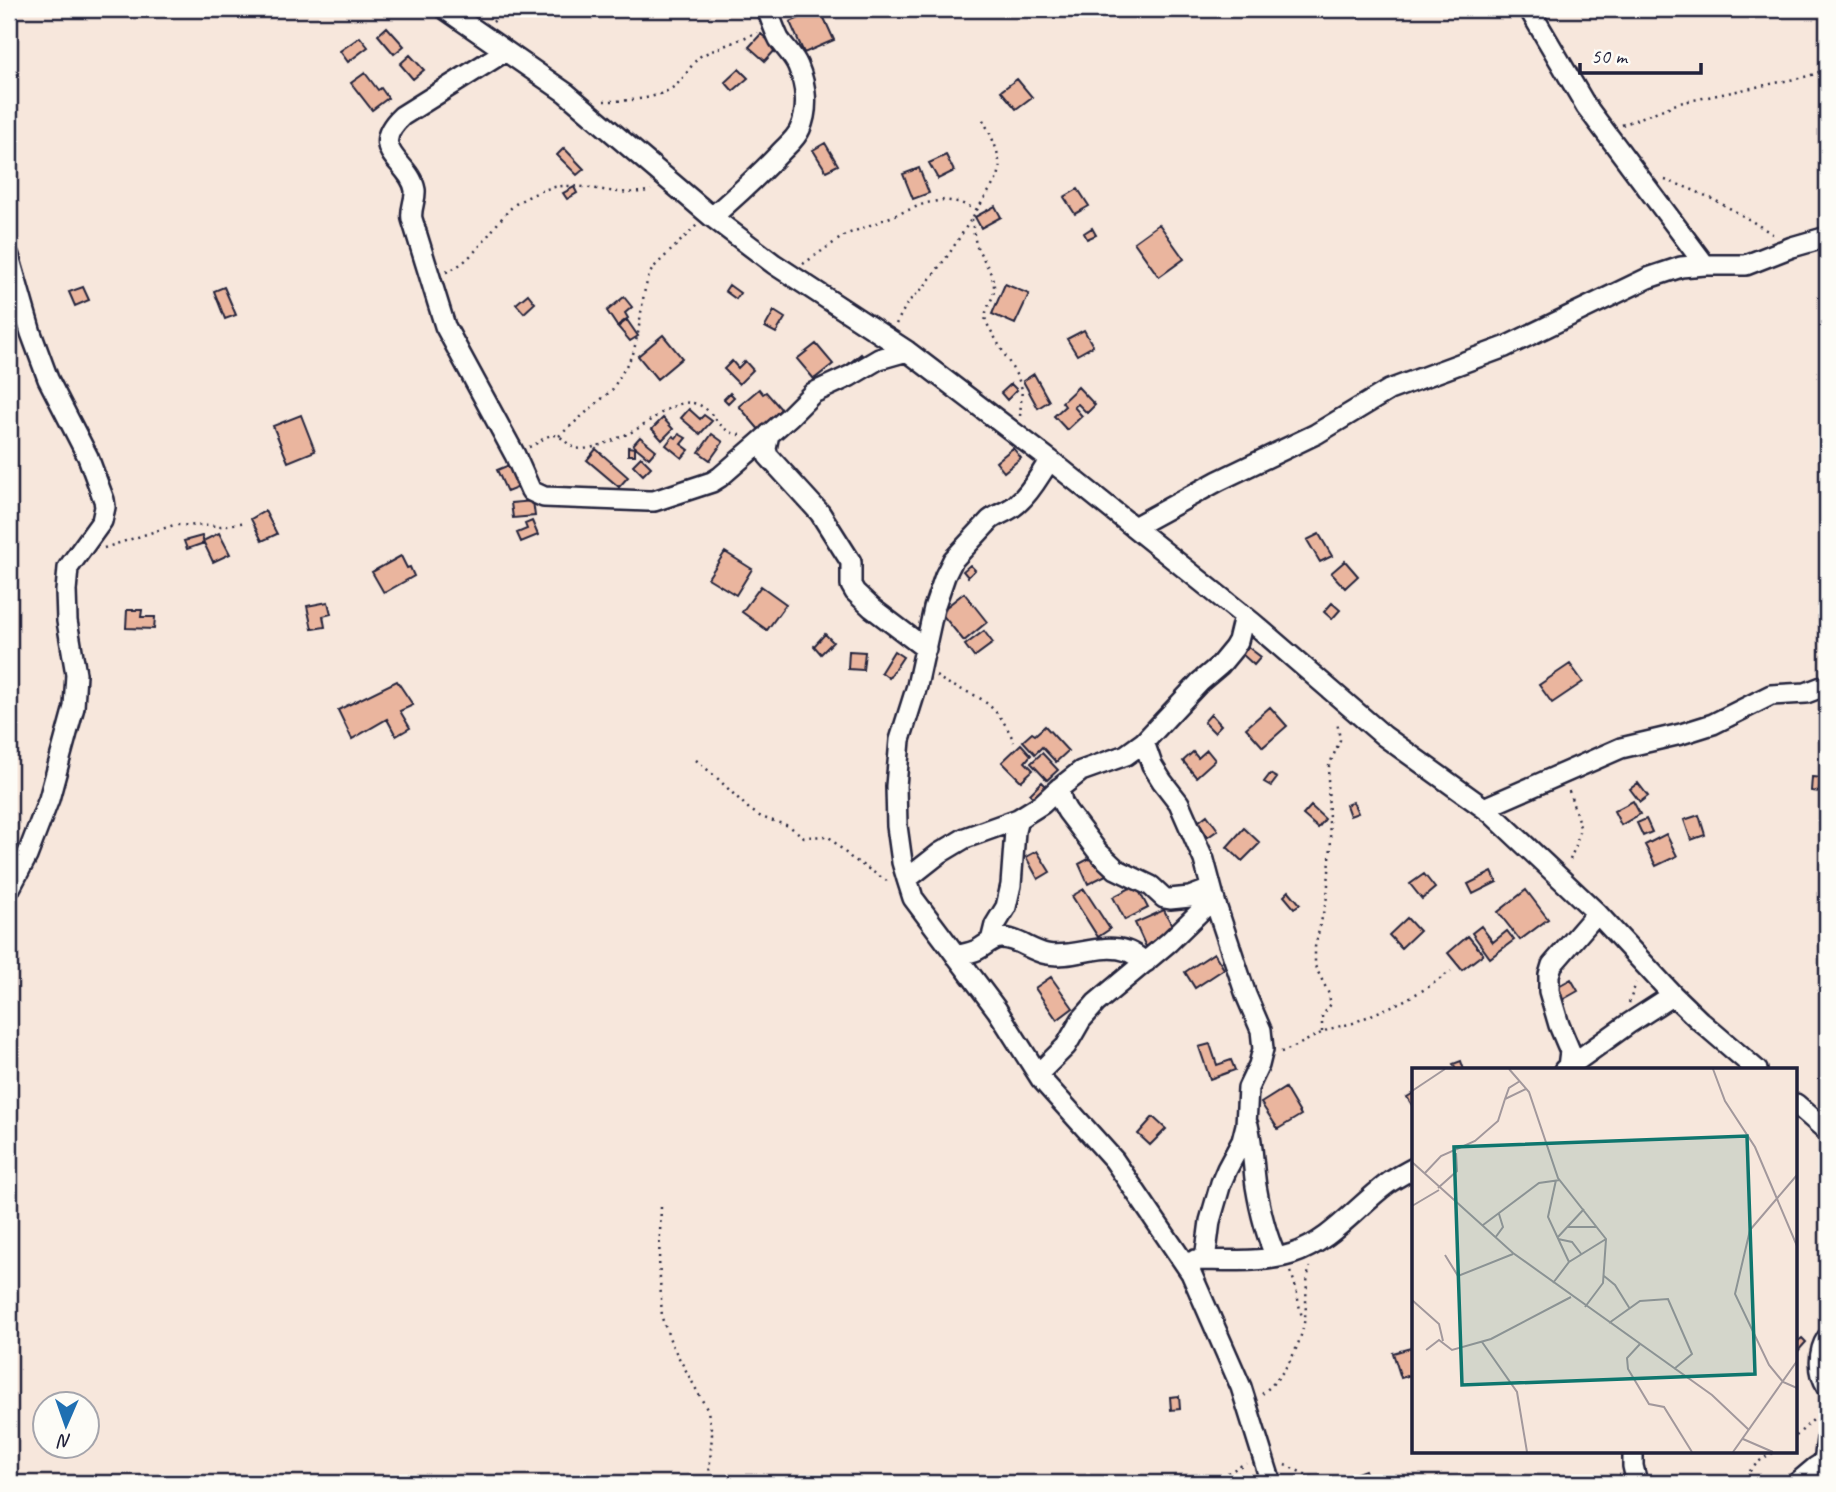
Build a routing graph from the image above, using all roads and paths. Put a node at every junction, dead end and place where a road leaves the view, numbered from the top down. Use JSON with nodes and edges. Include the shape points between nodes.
{"nodes":[{"id":1,"x":445,"y":9,"type":"edge"},
{"id":2,"x":1530,"y":9,"type":"edge"},
{"id":3,"x":769,"y":16,"type":"edge"},
{"id":4,"x":504,"y":51,"type":"junction"},
{"id":5,"x":1827,"y":69,"type":"edge"},
{"id":6,"x":577,"y":102,"type":"junction"},
{"id":7,"x":981,"y":116,"type":"dead end"},
{"id":8,"x":1607,"y":134,"type":"junction"},
{"id":9,"x":1637,"y":172,"type":"junction"},
{"id":10,"x":669,"y":180,"type":"junction"},
{"id":11,"x":978,"y":210,"type":"junction"},
{"id":12,"x":710,"y":215,"type":"junction"},
{"id":13,"x":972,"y":219,"type":"junction"},
{"id":14,"x":1827,"y":237,"type":"edge"},
{"id":15,"x":1792,"y":247,"type":"junction"},
{"id":16,"x":9,"y":256,"type":"edge"},
{"id":17,"x":1705,"y":265,"type":"junction"},
{"id":18,"x":789,"y":274,"type":"junction"},
{"id":19,"x":429,"y":277,"type":"junction"},
{"id":20,"x":888,"y":339,"type":"junction"},
{"id":21,"x":907,"y":351,"type":"junction"},
{"id":22,"x":558,"y":436,"type":"junction"},
{"id":23,"x":1017,"y":436,"type":"junction"},
{"id":24,"x":764,"y":438,"type":"junction"},
{"id":25,"x":509,"y":444,"type":"junction"},
{"id":26,"x":1050,"y":460,"type":"junction"},
{"id":27,"x":247,"y":522,"type":"dead end"},
{"id":28,"x":1134,"y":527,"type":"junction"},
{"id":29,"x":74,"y":558,"type":"junction"},
{"id":30,"x":1244,"y":616,"type":"junction"},
{"id":31,"x":924,"y":654,"type":"junction"},
{"id":32,"x":1827,"y":685,"type":"edge"},
{"id":33,"x":1336,"y":717,"type":"dead end"},
{"id":34,"x":1014,"y":742,"type":"dead end"},
{"id":35,"x":1144,"y":742,"type":"junction"},
{"id":36,"x":695,"y":760,"type":"dead end"},
{"id":37,"x":1564,"y":773,"type":"junction"},
{"id":38,"x":1059,"y":788,"type":"junction"},
{"id":39,"x":1484,"y":808,"type":"junction"},
{"id":40,"x":1018,"y":819,"type":"junction"},
{"id":41,"x":907,"y":879,"type":"junction"},
{"id":42,"x":1562,"y":881,"type":"junction"},
{"id":43,"x":9,"y":890,"type":"edge"},
{"id":44,"x":1212,"y":894,"type":"junction"},
{"id":45,"x":913,"y":898,"type":"junction"},
{"id":46,"x":1597,"y":914,"type":"junction"},
{"id":47,"x":990,"y":941,"type":"junction"},
{"id":48,"x":956,"y":956,"type":"junction"},
{"id":49,"x":1146,"y":962,"type":"junction"},
{"id":50,"x":1645,"y":963,"type":"junction"},
{"id":51,"x":1451,"y":971,"type":"dead end"},
{"id":52,"x":1673,"y":995,"type":"junction"},
{"id":53,"x":1620,"y":1029,"type":"junction"},
{"id":54,"x":1322,"y":1031,"type":"junction"},
{"id":55,"x":1262,"y":1055,"type":"junction"},
{"id":56,"x":1565,"y":1068,"type":"edge"},
{"id":57,"x":1566,"y":1068,"type":"edge"},
{"id":58,"x":1755,"y":1068,"type":"edge"},
{"id":59,"x":1038,"y":1074,"type":"junction"},
{"id":60,"x":1798,"y":1106,"type":"edge"},
{"id":61,"x":1246,"y":1120,"type":"junction"},
{"id":62,"x":1827,"y":1130,"type":"edge"},
{"id":63,"x":1412,"y":1169,"type":"edge"},
{"id":64,"x":661,"y":1207,"type":"dead end"},
{"id":65,"x":1319,"y":1240,"type":"junction"},
{"id":66,"x":1276,"y":1257,"type":"junction"},
{"id":67,"x":1182,"y":1259,"type":"junction"},
{"id":68,"x":1205,"y":1259,"type":"junction"},
{"id":69,"x":1304,"y":1322,"type":"junction"},
{"id":70,"x":1827,"y":1338,"type":"edge"},
{"id":71,"x":1827,"y":1385,"type":"edge"},
{"id":72,"x":1248,"y":1409,"type":"junction"},
{"id":73,"x":1827,"y":1412,"type":"edge"},
{"id":74,"x":1798,"y":1434,"type":"edge"},
{"id":75,"x":1827,"y":1438,"type":"edge"},
{"id":76,"x":1633,"y":1454,"type":"edge"},
{"id":77,"x":1770,"y":1454,"type":"edge"},
{"id":78,"x":1263,"y":1457,"type":"junction"},
{"id":79,"x":1826,"y":1461,"type":"edge"},
{"id":80,"x":712,"y":1483,"type":"edge"},
{"id":81,"x":1209,"y":1483,"type":"edge"},
{"id":82,"x":1271,"y":1483,"type":"edge"},
{"id":83,"x":1325,"y":1483,"type":"edge"},
{"id":84,"x":1637,"y":1483,"type":"edge"},
{"id":85,"x":1742,"y":1483,"type":"edge"},
{"id":86,"x":1797,"y":1483,"type":"edge"}],
"edges":[{"from":1,"to":4,"type":"street"},
{"from":2,"to":8,"type":"street"},
{"from":3,"to":6,"type":"path","via":[[756,33],[702,55],[677,85],[660,94],[627,101]]},
{"from":3,"to":12,"type":"street","via":[[799,68],[806,108],[800,130],[754,180]]},
{"from":4,"to":6,"type":"street"},
{"from":4,"to":19,"type":"street","via":[[416,106],[395,122],[388,134],[390,149],[415,189],[411,214]]},
{"from":5,"to":8,"type":"path","via":[[1679,103]]},
{"from":6,"to":10,"type":"street"},
{"from":7,"to":11,"type":"path","via":[[1000,167]]},
{"from":8,"to":9,"type":"street"},
{"from":9,"to":15,"type":"path","via":[[1721,202]]},
{"from":9,"to":17,"type":"street"},
{"from":10,"to":12,"type":"street"},
{"from":10,"to":19,"type":"path","via":[[633,194],[554,186],[513,206],[463,262]]},
{"from":11,"to":13,"type":"path"},
{"from":11,"to":18,"type":"path","via":[[944,200],[926,203],[845,235]]},
{"from":12,"to":18,"type":"street"},
{"from":12,"to":22,"type":"path","via":[[649,275],[633,354],[612,390]]},
{"from":13,"to":20,"type":"path","via":[[902,312]]},
{"from":13,"to":23,"type":"path","via":[[976,245],[994,288],[986,322],[1022,389]]},
{"from":14,"to":15,"type":"street"},
{"from":15,"to":17,"type":"street","via":[[1746,265]]},
{"from":16,"to":29,"type":"street","via":[[48,379],[88,457],[106,507],[102,521]]},
{"from":17,"to":28,"type":"street","via":[[1647,278],[1505,347],[1389,390],[1317,434]]},
{"from":18,"to":20,"type":"street"},
{"from":19,"to":25,"type":"street","via":[[445,326]]},
{"from":20,"to":21,"type":"street"},
{"from":21,"to":23,"type":"street"},
{"from":21,"to":24,"type":"street","via":[[879,359],[813,393]]},
{"from":22,"to":24,"type":"path","via":[[572,448],[599,445],[649,423],[671,407],[691,402],[713,414],[727,430]]},
{"from":22,"to":25,"type":"path","via":[[548,436],[529,447]]},
{"from":23,"to":26,"type":"street"},
{"from":24,"to":25,"type":"street","via":[[712,482],[654,501],[540,496],[531,491]]},
{"from":24,"to":31,"type":"street","via":[[768,456],[820,513],[851,562],[855,592]]},
{"from":26,"to":28,"type":"street"},
{"from":26,"to":31,"type":"street","via":[[1019,502],[994,517],[953,560],[934,608]]},
{"from":27,"to":29,"type":"path","via":[[174,525]]},
{"from":28,"to":30,"type":"street"},
{"from":29,"to":43,"type":"street","via":[[66,591],[76,674],[74,707],[49,799]]},
{"from":30,"to":35,"type":"street","via":[[1234,648]]},
{"from":30,"to":39,"type":"street","via":[[1384,736]]},
{"from":31,"to":34,"type":"path","via":[[936,676],[986,704],[1003,721]]},
{"from":31,"to":41,"type":"street","via":[[898,755],[897,827]]},
{"from":32,"to":37,"type":"street","via":[[1806,693],[1771,695],[1713,724],[1621,748]]},
{"from":33,"to":54,"type":"path","via":[[1340,740],[1328,776],[1331,853],[1315,947],[1315,965],[1331,1004],[1322,1016]]},
{"from":35,"to":38,"type":"street","via":[[1125,755],[1081,771]]},
{"from":35,"to":44,"type":"street","via":[[1152,765],[1180,803]]},
{"from":36,"to":45,"type":"path","via":[[755,814],[789,826],[804,837],[828,836],[850,857]]},
{"from":37,"to":39,"type":"street"},
{"from":37,"to":42,"type":"path","via":[[1580,827]]},
{"from":38,"to":40,"type":"street"},
{"from":38,"to":44,"type":"street","via":[[1072,818],[1116,869],[1151,886],[1164,898]]},
{"from":39,"to":42,"type":"street"},
{"from":40,"to":41,"type":"street","via":[[965,838]]},
{"from":40,"to":47,"type":"street","via":[[1011,886]]},
{"from":41,"to":45,"type":"street"},
{"from":42,"to":46,"type":"street"},
{"from":44,"to":49,"type":"street"},
{"from":44,"to":55,"type":"street","via":[[1261,1030]]},
{"from":45,"to":48,"type":"street"},
{"from":46,"to":50,"type":"street"},
{"from":46,"to":56,"type":"street","via":[[1552,965],[1549,975],[1549,990],[1570,1051]]},
{"from":47,"to":48,"type":"street"},
{"from":47,"to":49,"type":"street","via":[[1007,939],[1051,955],[1127,951]]},
{"from":48,"to":59,"type":"street"},
{"from":49,"to":59,"type":"street","via":[[1096,1003],[1066,1046]]},
{"from":50,"to":52,"type":"street"},
{"from":50,"to":53,"type":"path"},
{"from":51,"to":54,"type":"path","via":[[1401,1002]]},
{"from":52,"to":53,"type":"street"},
{"from":52,"to":58,"type":"street"},
{"from":53,"to":57,"type":"street"},
{"from":54,"to":55,"type":"path","via":[[1292,1048]]},
{"from":55,"to":61,"type":"street","via":[[1248,1088]]},
{"from":59,"to":67,"type":"street","via":[[1114,1160]]},
{"from":60,"to":62,"type":"street"},
{"from":61,"to":66,"type":"street","via":[[1256,1187]]},
{"from":61,"to":68,"type":"street","via":[[1210,1222]]},
{"from":63,"to":65,"type":"street","via":[[1388,1183]]},
{"from":64,"to":80,"type":"path","via":[[662,1318],[708,1411]]},
{"from":65,"to":66,"type":"street"},
{"from":65,"to":69,"type":"path","via":[[1308,1272]]},
{"from":66,"to":68,"type":"street"},
{"from":66,"to":69,"type":"path","via":[[1294,1280]]},
{"from":67,"to":68,"type":"street"},
{"from":67,"to":72,"type":"street","via":[[1214,1323]]},
{"from":69,"to":72,"type":"path","via":[[1297,1346],[1276,1382]]},
{"from":70,"to":71,"type":"street","via":[[1820,1360]]},
{"from":72,"to":78,"type":"street"},
{"from":73,"to":74,"type":"path"},
{"from":75,"to":79,"type":"street"},
{"from":76,"to":84,"type":"street"},
{"from":77,"to":85,"type":"path"},
{"from":78,"to":81,"type":"path"},
{"from":78,"to":82,"type":"street"},
{"from":78,"to":83,"type":"path"},
{"from":79,"to":86,"type":"street"}]}
